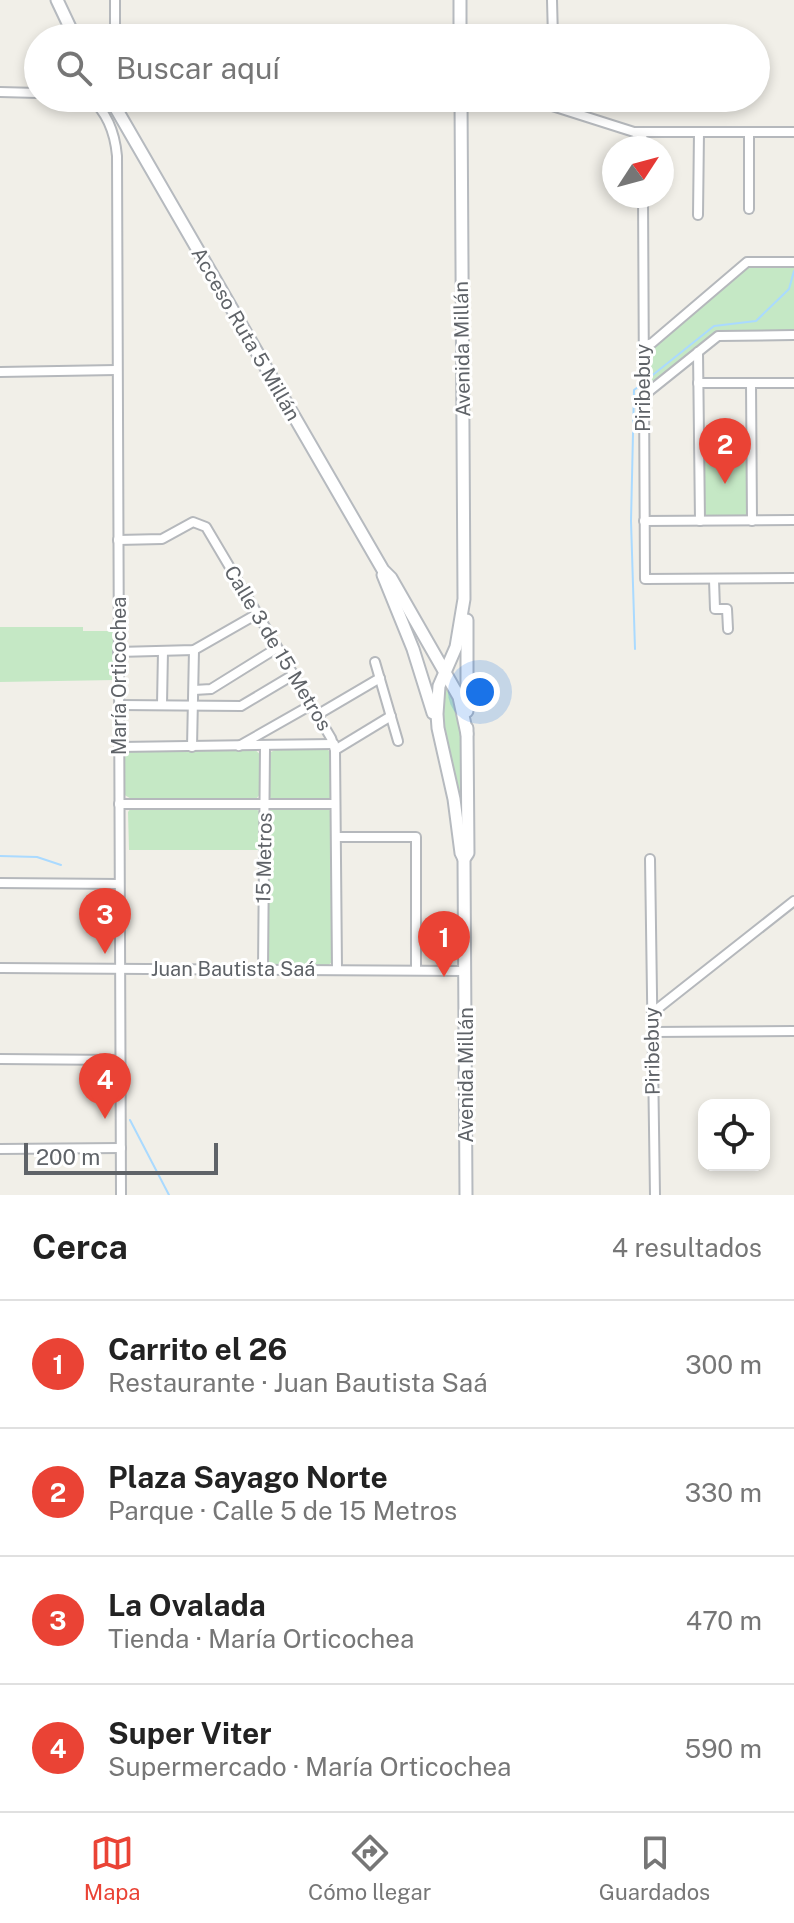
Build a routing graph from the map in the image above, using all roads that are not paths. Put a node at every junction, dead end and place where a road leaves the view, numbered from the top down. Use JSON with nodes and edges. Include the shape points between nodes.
{"nodes":[{"id":1,"x":57,"y":0,"type":"edge"},
{"id":2,"x":115,"y":0,"type":"edge"},
{"id":3,"x":460,"y":0,"type":"edge"},
{"id":4,"x":552,"y":0,"type":"edge"},
{"id":5,"x":68,"y":24,"type":"edge"},
{"id":6,"x":115,"y":24,"type":"edge"},
{"id":7,"x":460,"y":24,"type":"edge"},
{"id":8,"x":553,"y":24,"type":"edge"},
{"id":9,"x":0,"y":92,"type":"edge"},
{"id":10,"x":24,"y":93,"type":"edge"},
{"id":11,"x":103,"y":112,"type":"edge"},
{"id":12,"x":118,"y":112,"type":"edge"},
{"id":13,"x":461,"y":112,"type":"edge"},
{"id":14,"x":571,"y":112,"type":"edge"},
{"id":15,"x":642,"y":132,"type":"junction"},
{"id":16,"x":699,"y":132,"type":"junction"},
{"id":17,"x":749,"y":132,"type":"junction"},
{"id":18,"x":794,"y":132,"type":"edge"},
{"id":19,"x":642,"y":136,"type":"edge"},
{"id":20,"x":643,"y":208,"type":"edge"},
{"id":21,"x":749,"y":209,"type":"dead end"},
{"id":22,"x":698,"y":215,"type":"dead end"},
{"id":23,"x":794,"y":262,"type":"edge"},
{"id":24,"x":794,"y":335,"type":"edge"},
{"id":25,"x":643,"y":346,"type":"junction"},
{"id":26,"x":698,"y":352,"type":"junction"},
{"id":27,"x":116,"y":370,"type":"junction"},
{"id":28,"x":0,"y":372,"type":"edge"},
{"id":29,"x":698,"y":383,"type":"junction"},
{"id":30,"x":751,"y":383,"type":"junction"},
{"id":31,"x":794,"y":383,"type":"edge"},
{"id":32,"x":642,"y":397,"type":"junction"},
{"id":33,"x":794,"y":520,"type":"edge"},
{"id":34,"x":644,"y":521,"type":"junction"},
{"id":35,"x":700,"y":521,"type":"junction"},
{"id":36,"x":752,"y":521,"type":"junction"},
{"id":37,"x":118,"y":540,"type":"junction"},
{"id":38,"x":383,"y":570,"type":"junction"},
{"id":39,"x":794,"y":578,"type":"edge"},
{"id":40,"x":714,"y":580,"type":"junction"},
{"id":41,"x":464,"y":599,"type":"junction"},
{"id":42,"x":257,"y":614,"type":"junction"},
{"id":43,"x":728,"y":629,"type":"dead end"},
{"id":44,"x":277,"y":648,"type":"junction"},
{"id":45,"x":194,"y":650,"type":"junction"},
{"id":46,"x":163,"y":651,"type":"junction"},
{"id":47,"x":118,"y":652,"type":"junction"},
{"id":48,"x":375,"y":662,"type":"dead end"},
{"id":49,"x":445,"y":670,"type":"junction"},
{"id":50,"x":293,"y":675,"type":"junction"},
{"id":51,"x":380,"y":678,"type":"junction"},
{"id":52,"x":194,"y":690,"type":"junction"},
{"id":53,"x":162,"y":704,"type":"junction"},
{"id":54,"x":119,"y":705,"type":"junction"},
{"id":55,"x":311,"y":705,"type":"junction"},
{"id":56,"x":194,"y":706,"type":"junction"},
{"id":57,"x":317,"y":715,"type":"junction"},
{"id":58,"x":391,"y":716,"type":"junction"},
{"id":59,"x":438,"y":728,"type":"junction"},
{"id":60,"x":467,"y":734,"type":"junction"},
{"id":61,"x":398,"y":741,"type":"dead end"},
{"id":62,"x":120,"y":747,"type":"junction"},
{"id":63,"x":192,"y":747,"type":"junction"},
{"id":64,"x":239,"y":747,"type":"junction"},
{"id":65,"x":265,"y":747,"type":"junction"},
{"id":66,"x":334,"y":747,"type":"junction"},
{"id":67,"x":265,"y":803,"type":"junction"},
{"id":68,"x":119,"y":804,"type":"junction"},
{"id":69,"x":335,"y":804,"type":"junction"},
{"id":70,"x":336,"y":837,"type":"junction"},
{"id":71,"x":464,"y":859,"type":"junction"},
{"id":72,"x":650,"y":859,"type":"dead end"},
{"id":73,"x":0,"y":883,"type":"edge"},
{"id":74,"x":119,"y":884,"type":"junction"},
{"id":75,"x":794,"y":901,"type":"edge"},
{"id":76,"x":0,"y":968,"type":"edge"},
{"id":77,"x":119,"y":969,"type":"junction"},
{"id":78,"x":263,"y":969,"type":"junction"},
{"id":79,"x":337,"y":970,"type":"junction"},
{"id":80,"x":416,"y":970,"type":"junction"},
{"id":81,"x":466,"y":971,"type":"junction"},
{"id":82,"x":652,"y":1013,"type":"junction"},
{"id":83,"x":794,"y":1031,"type":"edge"},
{"id":84,"x":652,"y":1032,"type":"junction"},
{"id":85,"x":0,"y":1059,"type":"edge"},
{"id":86,"x":120,"y":1060,"type":"junction"},
{"id":87,"x":121,"y":1148,"type":"junction"},
{"id":88,"x":0,"y":1149,"type":"edge"},
{"id":89,"x":121,"y":1195,"type":"edge"},
{"id":90,"x":466,"y":1195,"type":"edge"},
{"id":91,"x":655,"y":1195,"type":"edge"}],
"edges":[{"from":1,"to":5,"type":"main road"},
{"from":2,"to":6,"type":"street"},
{"from":3,"to":7,"type":"main road"},
{"from":4,"to":8,"type":"street"},
{"from":9,"to":10,"type":"street"},
{"from":11,"to":27,"type":"street","name":"María Orticochea","via":[[117,156]]},
{"from":12,"to":38,"type":"main road","name":"Acceso Ruta 5 Millán"},
{"from":13,"to":41,"type":"main road","name":"Avenida Millán"},
{"from":14,"to":15,"type":"street"},
{"from":15,"to":16,"type":"street"},
{"from":15,"to":19,"type":"street"},
{"from":16,"to":17,"type":"street"},
{"from":16,"to":22,"type":"street"},
{"from":17,"to":18,"type":"street"},
{"from":17,"to":21,"type":"street"},
{"from":20,"to":25,"type":"street","name":"Piribebuy"},
{"from":23,"to":25,"type":"street","via":[[747,262]]},
{"from":24,"to":26,"type":"street","via":[[718,336]]},
{"from":25,"to":32,"type":"street","name":"Piribebuy"},
{"from":26,"to":29,"type":"street"},
{"from":26,"to":32,"type":"street"},
{"from":27,"to":28,"type":"street"},
{"from":27,"to":37,"type":"street","name":"María Orticochea"},
{"from":29,"to":30,"type":"street"},
{"from":29,"to":35,"type":"street"},
{"from":30,"to":31,"type":"street"},
{"from":30,"to":36,"type":"street"},
{"from":32,"to":34,"type":"street","name":"Piribebuy"},
{"from":33,"to":36,"type":"street"},
{"from":34,"to":35,"type":"street"},
{"from":34,"to":40,"type":"street","name":"Piribebuy","via":[[645,579]]},
{"from":35,"to":36,"type":"street"},
{"from":37,"to":42,"type":"street","name":"Calle 3 de 15 Metros","via":[[162,539],[193,522],[203,524]]},
{"from":37,"to":47,"type":"street","name":"María Orticochea"},
{"from":38,"to":49,"type":"main road","name":"Acceso Ruta 5 Millán"},
{"from":38,"to":59,"type":"main road","name":"Acceso Ruta 5 Millán"},
{"from":39,"to":40,"type":"street"},
{"from":40,"to":43,"type":"street","via":[[715,609],[727,609]]},
{"from":41,"to":49,"type":"main road","name":"Avenida Millán","via":[[456,647]]},
{"from":41,"to":60,"type":"main road","name":"Avenida Millán"},
{"from":42,"to":44,"type":"street","name":"Calle 3 de 15 Metros"},
{"from":42,"to":45,"type":"street"},
{"from":44,"to":50,"type":"street","name":"Calle 3 de 15 Metros"},
{"from":44,"to":52,"type":"street","via":[[211,689]]},
{"from":45,"to":46,"type":"street"},
{"from":45,"to":52,"type":"street"},
{"from":46,"to":47,"type":"street"},
{"from":46,"to":53,"type":"street"},
{"from":47,"to":54,"type":"street","name":"María Orticochea"},
{"from":48,"to":51,"type":"street"},
{"from":49,"to":59,"type":"main road","name":"Avenida Millán","via":[[439,686]]},
{"from":49,"to":60,"type":"main road","name":"Acceso Ruta 5 Millán","via":[[459,697]]},
{"from":50,"to":55,"type":"street","name":"Calle 3 de 15 Metros"},
{"from":50,"to":56,"type":"street","via":[[241,706]]},
{"from":51,"to":57,"type":"street"},
{"from":51,"to":58,"type":"street"},
{"from":52,"to":56,"type":"street"},
{"from":53,"to":54,"type":"street"},
{"from":53,"to":56,"type":"street"},
{"from":54,"to":62,"type":"street","name":"María Orticochea"},
{"from":55,"to":57,"type":"street","name":"Calle 3 de 15 Metros"},
{"from":55,"to":64,"type":"street"},
{"from":56,"to":63,"type":"street"},
{"from":57,"to":66,"type":"street","name":"Calle 3 de 15 Metros"},
{"from":58,"to":61,"type":"street"},
{"from":58,"to":66,"type":"street"},
{"from":59,"to":71,"type":"main road","name":"Avenida Millán"},
{"from":60,"to":71,"type":"main road","name":"Avenida Millán"},
{"from":62,"to":63,"type":"street"},
{"from":62,"to":68,"type":"street","name":"María Orticochea"},
{"from":63,"to":64,"type":"street"},
{"from":64,"to":65,"type":"street"},
{"from":65,"to":66,"type":"street"},
{"from":65,"to":67,"type":"street","name":"15 Metros"},
{"from":66,"to":69,"type":"street","name":"Calle 3 de 15 Metros"},
{"from":67,"to":68,"type":"street"},
{"from":67,"to":69,"type":"street"},
{"from":67,"to":78,"type":"street","name":"15 Metros"},
{"from":68,"to":74,"type":"street","name":"María Orticochea"},
{"from":69,"to":70,"type":"street","name":"Calle 3 de 15 Metros"},
{"from":70,"to":79,"type":"street","name":"Calle 3 de 15 Metros"},
{"from":70,"to":80,"type":"street","via":[[416,837]]},
{"from":71,"to":81,"type":"main road","name":"Avenida Millán"},
{"from":72,"to":82,"type":"street","name":"Piribebuy"},
{"from":73,"to":74,"type":"street"},
{"from":74,"to":77,"type":"street","name":"María Orticochea"},
{"from":75,"to":82,"type":"street"},
{"from":76,"to":77,"type":"street","name":"Juan Bautista Saá"},
{"from":77,"to":78,"type":"street","name":"Juan Bautista Saá"},
{"from":77,"to":86,"type":"street","name":"María Orticochea"},
{"from":78,"to":79,"type":"street","name":"Juan Bautista Saá"},
{"from":79,"to":80,"type":"street","name":"Juan Bautista Saá"},
{"from":80,"to":81,"type":"street","name":"Juan Bautista Saá"},
{"from":81,"to":90,"type":"main road","name":"Avenida Millán"},
{"from":82,"to":84,"type":"street","name":"Piribebuy"},
{"from":83,"to":84,"type":"street"},
{"from":84,"to":91,"type":"street","name":"Piribebuy"},
{"from":85,"to":86,"type":"street"},
{"from":86,"to":87,"type":"street","name":"María Orticochea"},
{"from":87,"to":88,"type":"street"},
{"from":87,"to":89,"type":"street","name":"María Orticochea"}]}
